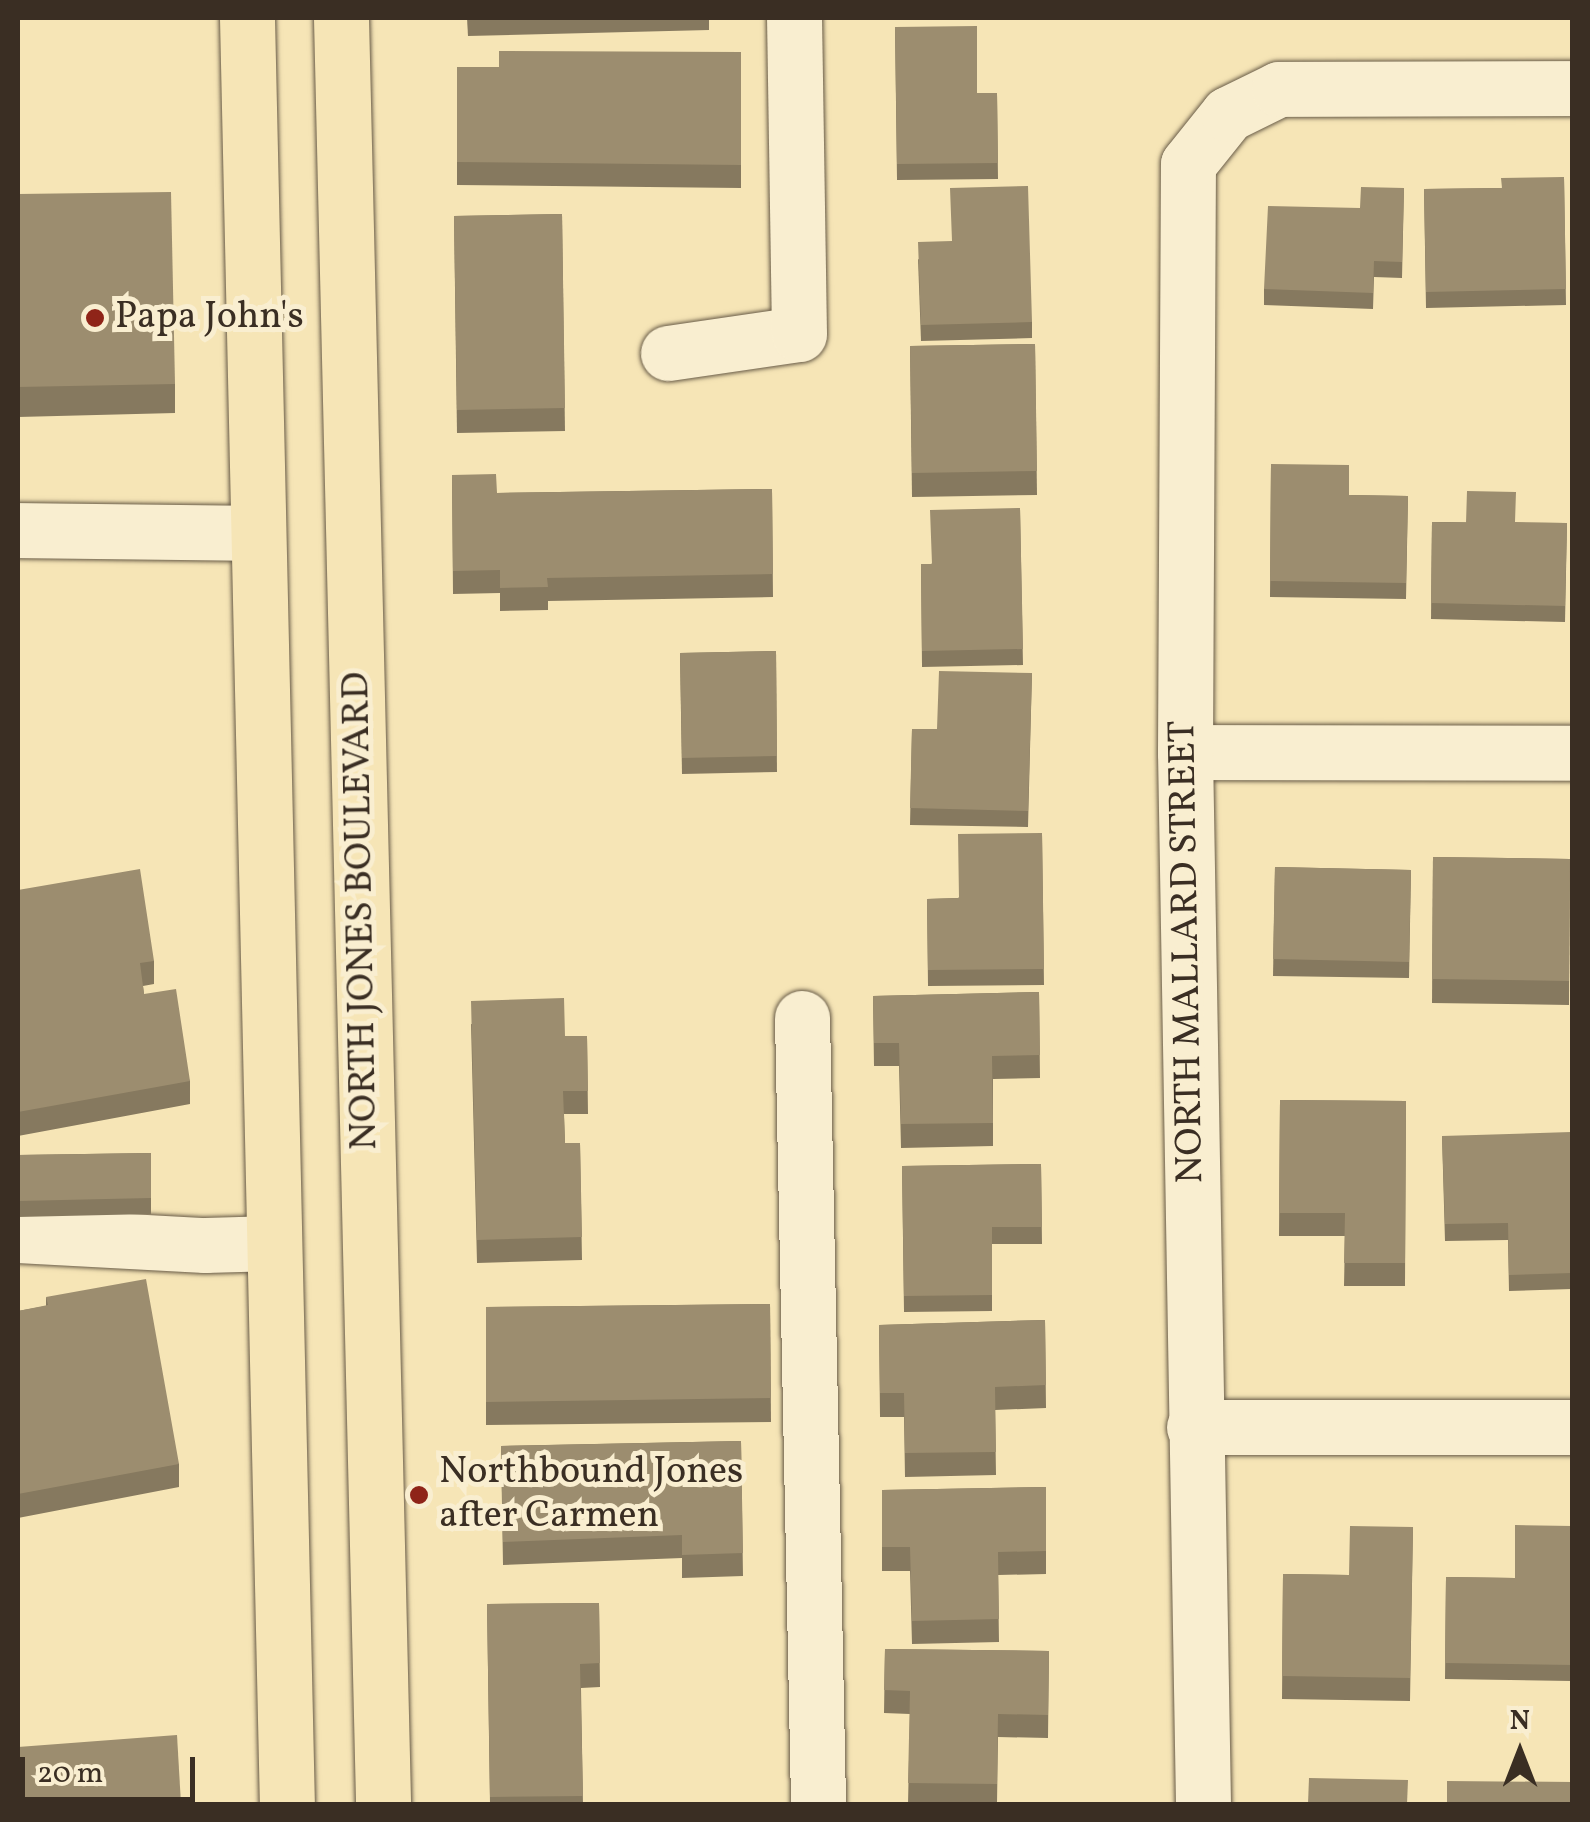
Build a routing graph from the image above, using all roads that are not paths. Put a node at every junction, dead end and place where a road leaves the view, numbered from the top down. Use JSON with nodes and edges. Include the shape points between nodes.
{"nodes":[{"id":1,"x":247,"y":18,"type":"edge"},
{"id":2,"x":341,"y":18,"type":"edge"},
{"id":3,"x":794,"y":18,"type":"edge"},
{"id":4,"x":1572,"y":88,"type":"edge"},
{"id":5,"x":668,"y":354,"type":"dead end"},
{"id":6,"x":18,"y":530,"type":"edge"},
{"id":7,"x":258,"y":533,"type":"junction"},
{"id":8,"x":1185,"y":752,"type":"junction"},
{"id":9,"x":1572,"y":753,"type":"edge"},
{"id":10,"x":802,"y":1018,"type":"dead end"},
{"id":11,"x":18,"y":1235,"type":"edge"},
{"id":12,"x":274,"y":1242,"type":"junction"},
{"id":13,"x":1194,"y":1427,"type":"junction"},
{"id":14,"x":1572,"y":1427,"type":"edge"},
{"id":15,"x":287,"y":1804,"type":"edge"},
{"id":16,"x":383,"y":1804,"type":"edge"},
{"id":17,"x":818,"y":1804,"type":"edge"},
{"id":18,"x":1204,"y":1804,"type":"edge"}],
"edges":[{"from":1,"to":7,"type":"main road"},
{"from":2,"to":16,"type":"main road","name":"NORTH JONES BOULEVARD"},
{"from":3,"to":5,"type":"street","via":[[798,334]]},
{"from":4,"to":8,"type":"street","name":"NORTH MALLARD STREET","via":[[1279,89],[1228,114],[1188,164]]},
{"from":6,"to":7,"type":"street"},
{"from":7,"to":12,"type":"main road"},
{"from":8,"to":9,"type":"street"},
{"from":8,"to":13,"type":"street","name":"NORTH MALLARD STREET"},
{"from":10,"to":17,"type":"street"},
{"from":11,"to":12,"type":"street","via":[[205,1246]]},
{"from":12,"to":15,"type":"main road"},
{"from":13,"to":14,"type":"street"},
{"from":13,"to":18,"type":"street","name":"NORTH MALLARD STREET"}]}
